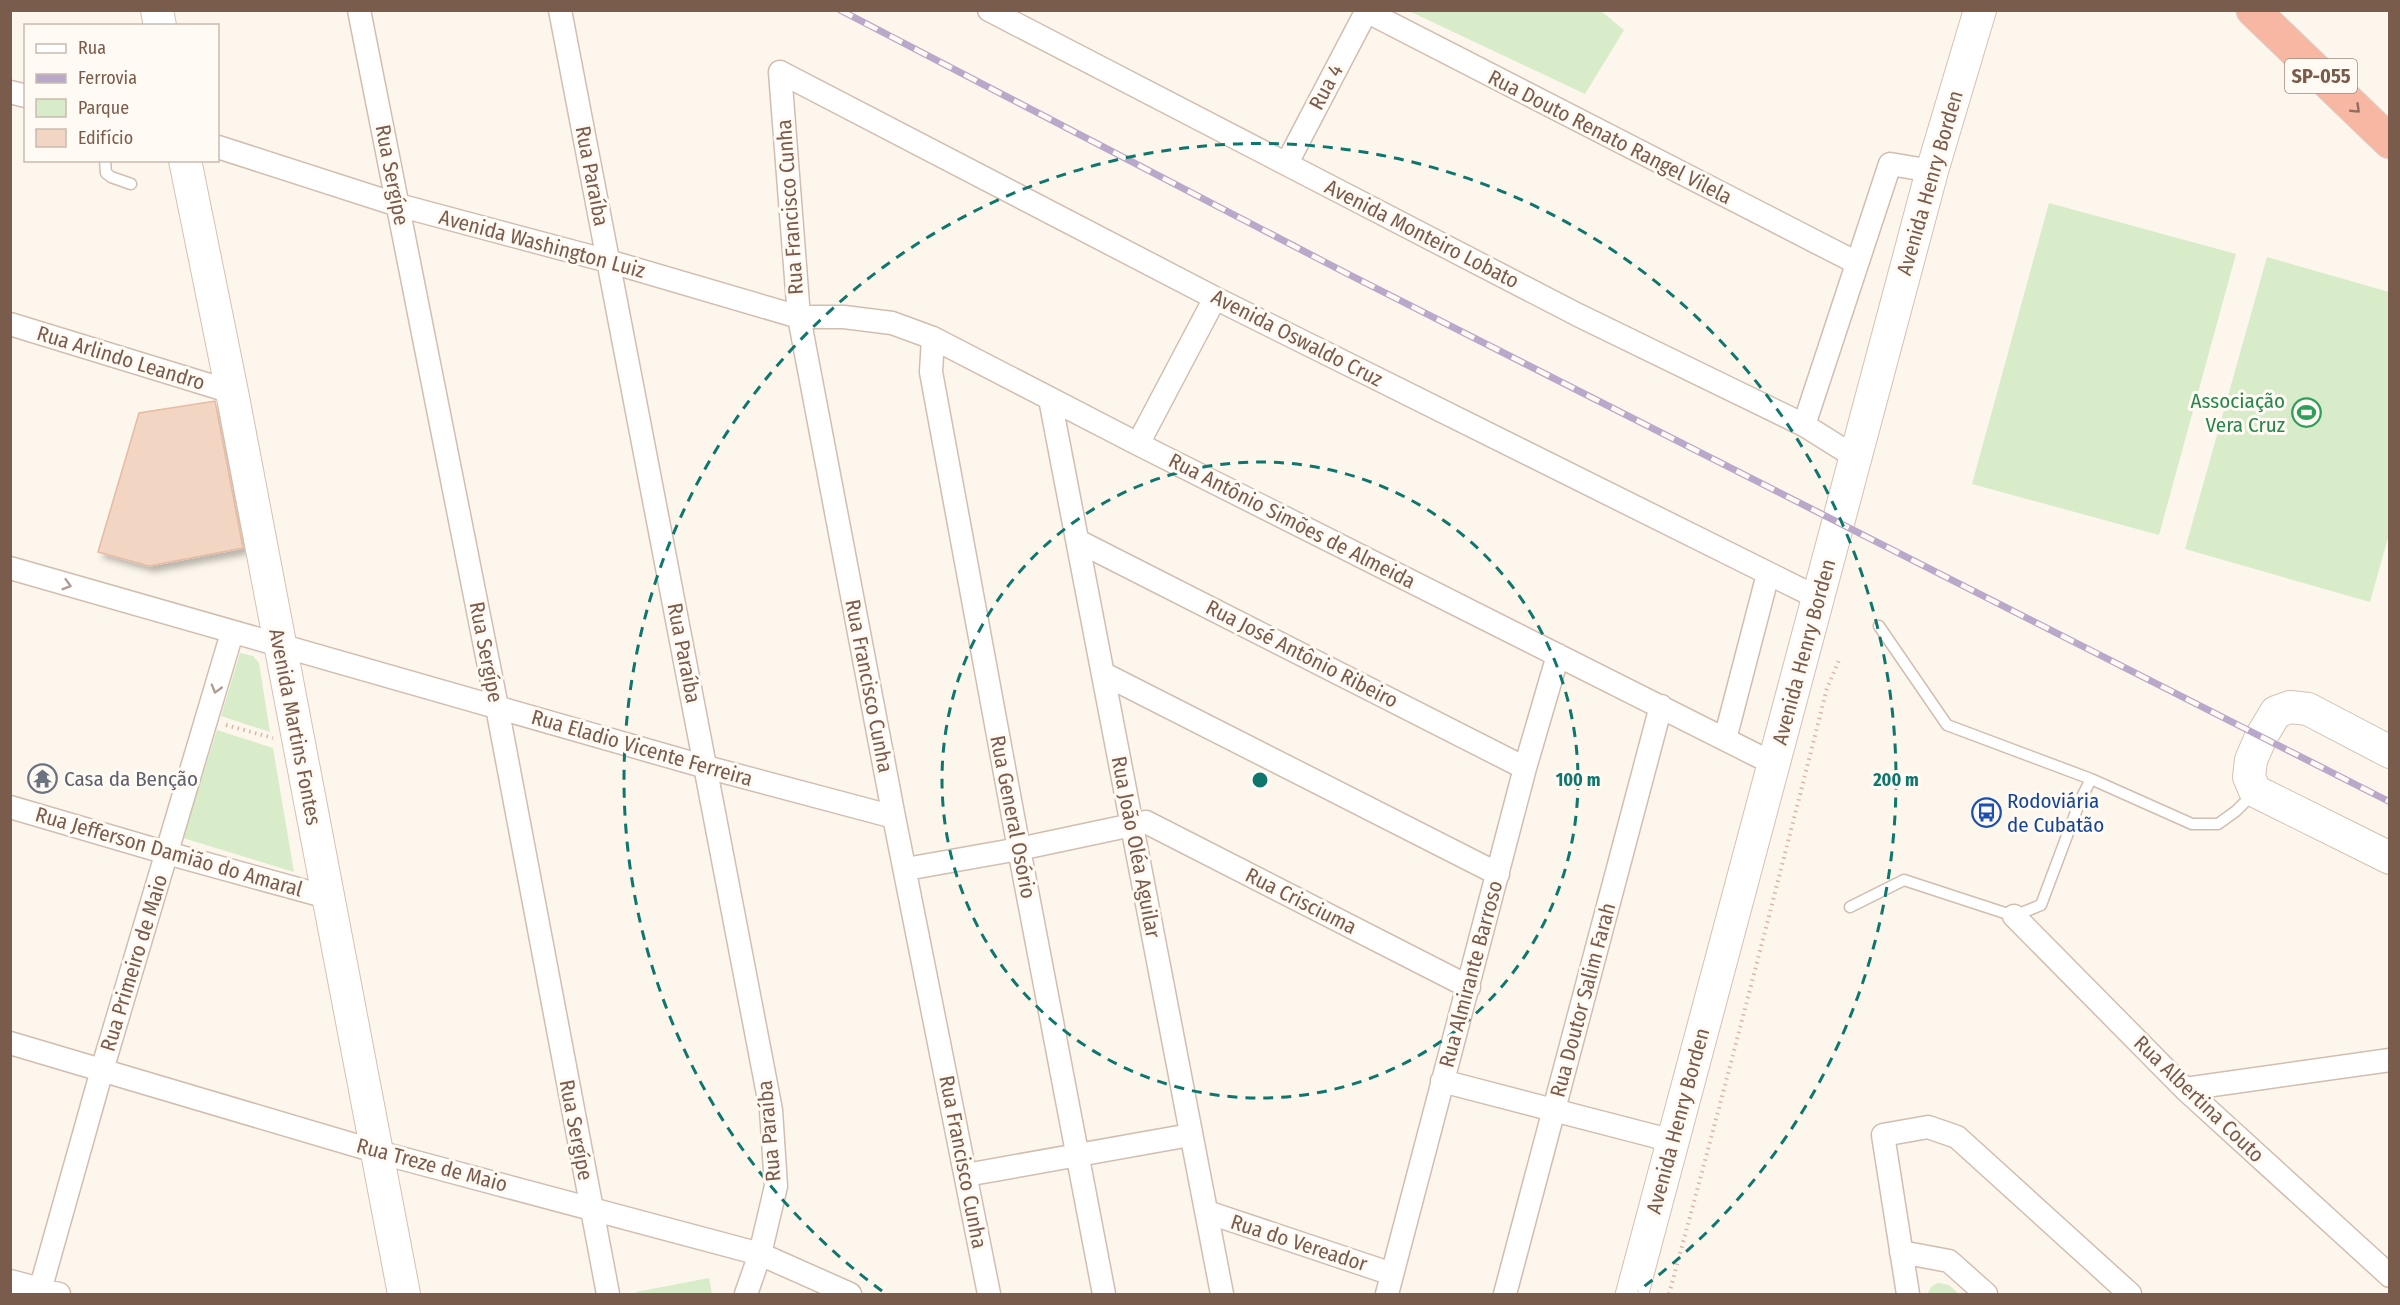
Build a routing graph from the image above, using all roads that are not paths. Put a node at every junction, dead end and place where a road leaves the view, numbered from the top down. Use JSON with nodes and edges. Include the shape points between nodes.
{"nodes":[{"id":1,"x":359,"y":10,"type":"edge"},
{"id":2,"x":560,"y":10,"type":"edge"},
{"id":3,"x":989,"y":10,"type":"edge"},
{"id":4,"x":1980,"y":10,"type":"edge"},
{"id":5,"x":2253,"y":10,"type":"edge"},
{"id":6,"x":1365,"y":11,"type":"edge"},
{"id":7,"x":780,"y":72,"type":"joint"},
{"id":8,"x":2390,"y":142,"type":"edge"},
{"id":9,"x":219,"y":147,"type":"edge"},
{"id":10,"x":105,"y":162,"type":"edge"},
{"id":11,"x":184,"y":162,"type":"edge"},
{"id":12,"x":1287,"y":163,"type":"junction"},
{"id":13,"x":1932,"y":171,"type":"junction"},
{"id":14,"x":131,"y":184,"type":"dead end"},
{"id":15,"x":398,"y":205,"type":"junction"},
{"id":16,"x":608,"y":261,"type":"junction"},
{"id":17,"x":1857,"y":263,"type":"junction"},
{"id":18,"x":1215,"y":298,"type":"junction"},
{"id":19,"x":799,"y":317,"type":"junction"},
{"id":20,"x":10,"y":324,"type":"edge"},
{"id":21,"x":933,"y":338,"type":"junction"},
{"id":22,"x":232,"y":392,"type":"junction"},
{"id":23,"x":1050,"y":399,"type":"junction"},
{"id":24,"x":1804,"y":425,"type":"junction"},
{"id":25,"x":1138,"y":444,"type":"junction"},
{"id":26,"x":1855,"y":457,"type":"junction"},
{"id":27,"x":1078,"y":541,"type":"junction"},
{"id":28,"x":10,"y":568,"type":"edge"},
{"id":29,"x":1768,"y":574,"type":"junction"},
{"id":30,"x":1818,"y":598,"type":"junction"},
{"id":31,"x":1879,"y":626,"type":"dead end"},
{"id":32,"x":232,"y":633,"type":"junction"},
{"id":33,"x":279,"y":645,"type":"junction"},
{"id":34,"x":1558,"y":655,"type":"junction"},
{"id":35,"x":1104,"y":674,"type":"junction"},
{"id":36,"x":1661,"y":706,"type":"junction"},
{"id":37,"x":497,"y":707,"type":"junction"},
{"id":38,"x":1725,"y":739,"type":"junction"},
{"id":39,"x":2390,"y":752,"type":"edge"},
{"id":40,"x":1774,"y":764,"type":"junction"},
{"id":41,"x":706,"y":767,"type":"junction"},
{"id":42,"x":1525,"y":768,"type":"junction"},
{"id":43,"x":2091,"y":779,"type":"junction"},
{"id":44,"x":2255,"y":791,"type":"junction"},
{"id":45,"x":10,"y":807,"type":"edge"},
{"id":46,"x":894,"y":817,"type":"junction"},
{"id":47,"x":1133,"y":825,"type":"junction"},
{"id":48,"x":1018,"y":849,"type":"junction"},
{"id":49,"x":167,"y":853,"type":"junction"},
{"id":50,"x":2390,"y":858,"type":"edge"},
{"id":51,"x":906,"y":869,"type":"junction"},
{"id":52,"x":1498,"y":874,"type":"junction"},
{"id":53,"x":327,"y":897,"type":"junction"},
{"id":54,"x":1850,"y":907,"type":"dead end"},
{"id":55,"x":2014,"y":916,"type":"junction"},
{"id":56,"x":1469,"y":987,"type":"junction"},
{"id":57,"x":10,"y":1043,"type":"edge"},
{"id":58,"x":2390,"y":1060,"type":"edge"},
{"id":59,"x":102,"y":1070,"type":"junction"},
{"id":60,"x":1443,"y":1081,"type":"junction"},
{"id":61,"x":2185,"y":1089,"type":"junction"},
{"id":62,"x":1554,"y":1111,"type":"junction"},
{"id":63,"x":1190,"y":1135,"type":"junction"},
{"id":64,"x":1673,"y":1141,"type":"junction"},
{"id":65,"x":378,"y":1152,"type":"junction"},
{"id":66,"x":1079,"y":1155,"type":"junction"},
{"id":67,"x":966,"y":1175,"type":"junction"},
{"id":68,"x":591,"y":1208,"type":"junction"},
{"id":69,"x":1207,"y":1212,"type":"junction"},
{"id":70,"x":1901,"y":1252,"type":"junction"},
{"id":71,"x":760,"y":1254,"type":"junction"},
{"id":72,"x":2390,"y":1276,"type":"edge"},
{"id":73,"x":10,"y":1281,"type":"edge"},
{"id":74,"x":1389,"y":1284,"type":"edge"},
{"id":75,"x":46,"y":1293,"type":"edge"},
{"id":76,"x":404,"y":1294,"type":"edge"},
{"id":77,"x":608,"y":1294,"type":"edge"},
{"id":78,"x":746,"y":1294,"type":"edge"},
{"id":79,"x":850,"y":1294,"type":"edge"},
{"id":80,"x":988,"y":1294,"type":"edge"},
{"id":81,"x":1104,"y":1294,"type":"edge"},
{"id":82,"x":1222,"y":1294,"type":"edge"},
{"id":83,"x":1505,"y":1294,"type":"edge"},
{"id":84,"x":1632,"y":1294,"type":"edge"},
{"id":85,"x":1908,"y":1294,"type":"edge"},
{"id":86,"x":1986,"y":1294,"type":"edge"},
{"id":87,"x":2130,"y":1294,"type":"edge"}],
"edges":[{"from":1,"to":15,"type":"street","name":"Rua Sergípe"},
{"from":2,"to":16,"type":"street","name":"Rua Paraíba"},
{"from":3,"to":12,"type":"street","name":"Avenida Monteiro Lobato"},
{"from":4,"to":13,"type":"street","name":"Avenida Henry Borden"},
{"from":5,"to":8,"type":"highway","number":"SP-055","one_way":true},
{"from":6,"to":12,"type":"street","name":"Rua 4"},
{"from":6,"to":17,"type":"street","name":"Rua Douto Renato Rangel Vilela"},
{"from":7,"to":18,"type":"street","name":"Avenida Oswaldo Cruz"},
{"from":7,"to":19,"type":"street","name":"Rua Francisco Cunha"},
{"from":9,"to":15,"type":"street","name":"Avenida Washington Luiz"},
{"from":10,"to":14,"type":"lane","via":[[106,173]]},
{"from":11,"to":22,"type":"street","name":"Avenida Martins Fontes"},
{"from":12,"to":24,"type":"street","name":"Avenida Monteiro Lobato","via":[[1578,315]]},
{"from":13,"to":17,"type":"street","via":[[1890,164]]},
{"from":13,"to":26,"type":"street","name":"Avenida Henry Borden"},
{"from":15,"to":16,"type":"street","name":"Avenida Washington Luiz"},
{"from":15,"to":37,"type":"street","name":"Rua Sergípe"},
{"from":16,"to":19,"type":"street","name":"Avenida Washington Luiz"},
{"from":16,"to":41,"type":"street","name":"Rua Paraíba"},
{"from":17,"to":24,"type":"street"},
{"from":18,"to":25,"type":"street"},
{"from":18,"to":29,"type":"street","name":"Avenida Oswaldo Cruz"},
{"from":19,"to":21,"type":"street","name":"Rua Antônio Simões de Almeida","via":[[892,323]]},
{"from":19,"to":46,"type":"street","name":"Rua Francisco Cunha"},
{"from":20,"to":22,"type":"street","name":"Rua Arlindo Leandro"},
{"from":21,"to":23,"type":"street","name":"Rua Antônio Simões de Almeida"},
{"from":21,"to":48,"type":"street","name":"Rua General Osório","via":[[931,372]]},
{"from":22,"to":33,"type":"street","name":"Avenida Martins Fontes"},
{"from":23,"to":25,"type":"street","name":"Rua Antônio Simões de Almeida"},
{"from":23,"to":27,"type":"street","name":"Rua João Oléa Aguilar"},
{"from":24,"to":26,"type":"street","name":"Avenida Monteiro Lobato"},
{"from":25,"to":34,"type":"street","name":"Rua Antônio Simões de Almeida"},
{"from":26,"to":30,"type":"street","name":"Avenida Henry Borden"},
{"from":27,"to":35,"type":"street","name":"Rua João Oléa Aguilar"},
{"from":27,"to":42,"type":"street","name":"Rua José Antônio Ribeiro"},
{"from":28,"to":32,"type":"street","name":"Rua Eladio Vicente Ferreira","one_way":true},
{"from":29,"to":30,"type":"street","name":"Avenida Oswaldo Cruz"},
{"from":29,"to":38,"type":"street"},
{"from":30,"to":40,"type":"street","name":"Avenida Henry Borden"},
{"from":31,"to":43,"type":"lane","via":[[1947,725]]},
{"from":32,"to":33,"type":"street","name":"Rua Eladio Vicente Ferreira"},
{"from":32,"to":49,"type":"street","name":"Rua Primeiro de Maio","one_way":true},
{"from":33,"to":37,"type":"street","name":"Rua Eladio Vicente Ferreira"},
{"from":33,"to":53,"type":"street","name":"Avenida Martins Fontes"},
{"from":34,"to":36,"type":"street","name":"Rua Antônio Simões de Almeida"},
{"from":34,"to":42,"type":"street","name":"Rua Almirante Barroso"},
{"from":35,"to":47,"type":"street","name":"Rua João Oléa Aguilar"},
{"from":35,"to":52,"type":"street"},
{"from":36,"to":38,"type":"street","name":"Rua Antônio Simões de Almeida"},
{"from":36,"to":62,"type":"street","name":"Rua Doutor Salim Farah"},
{"from":37,"to":41,"type":"street","name":"Rua Eladio Vicente Ferreira"},
{"from":37,"to":68,"type":"street","name":"Rua Sergípe"},
{"from":38,"to":40,"type":"street","name":"Rua Antônio Simões de Almeida"},
{"from":39,"to":44,"type":"street","via":[[2308,709],[2290,707],[2276,712],[2251,760],[2249,777]]},
{"from":40,"to":64,"type":"street","name":"Avenida Henry Borden"},
{"from":41,"to":46,"type":"street","name":"Rua Eladio Vicente Ferreira"},
{"from":41,"to":71,"type":"street","name":"Rua Paraíba","via":[[771,1110],[776,1186]]},
{"from":42,"to":52,"type":"street","name":"Rua Almirante Barroso"},
{"from":43,"to":44,"type":"lane","via":[[2192,824],[2218,824]]},
{"from":43,"to":55,"type":"lane","via":[[2041,905]]},
{"from":44,"to":50,"type":"street"},
{"from":45,"to":49,"type":"street","name":"Rua Jefferson Damião do Amaral"},
{"from":46,"to":51,"type":"street","name":"Rua Francisco Cunha"},
{"from":47,"to":48,"type":"street"},
{"from":47,"to":56,"type":"street","name":"Rua Crisciuma","via":[[1146,822]]},
{"from":47,"to":63,"type":"street","name":"Rua João Oléa Aguilar"},
{"from":48,"to":51,"type":"street"},
{"from":48,"to":66,"type":"street","name":"Rua General Osório"},
{"from":49,"to":53,"type":"street","name":"Rua Jefferson Damião do Amaral"},
{"from":49,"to":59,"type":"street","name":"Rua Primeiro de Maio"},
{"from":51,"to":67,"type":"street","name":"Rua Francisco Cunha"},
{"from":52,"to":56,"type":"street","name":"Rua Almirante Barroso"},
{"from":53,"to":65,"type":"street","name":"Avenida Martins Fontes"},
{"from":54,"to":55,"type":"lane","via":[[1904,880]]},
{"from":55,"to":61,"type":"street","name":"Rua Albertina Couto"},
{"from":56,"to":60,"type":"street","name":"Rua Almirante Barroso"},
{"from":57,"to":59,"type":"street","name":"Rua Treze de Maio"},
{"from":58,"to":61,"type":"street"},
{"from":59,"to":65,"type":"street","name":"Rua Treze de Maio"},
{"from":59,"to":75,"type":"street","name":"Rua Primeiro de Maio"},
{"from":60,"to":62,"type":"street"},
{"from":60,"to":74,"type":"street","name":"Rua Almirante Barroso"},
{"from":61,"to":72,"type":"street","name":"Rua Albertina Couto"},
{"from":62,"to":64,"type":"street"},
{"from":62,"to":83,"type":"street","name":"Rua Doutor Salim Farah"},
{"from":63,"to":66,"type":"street"},
{"from":63,"to":69,"type":"street","name":"Rua João Oléa Aguilar"},
{"from":64,"to":84,"type":"street","name":"Avenida Henry Borden"},
{"from":65,"to":68,"type":"street","name":"Rua Treze de Maio"},
{"from":65,"to":76,"type":"street","name":"Avenida Martins Fontes"},
{"from":66,"to":67,"type":"street"},
{"from":66,"to":81,"type":"street","name":"Rua General Osório"},
{"from":67,"to":80,"type":"street","name":"Rua Francisco Cunha"},
{"from":68,"to":71,"type":"street","name":"Rua Treze de Maio"},
{"from":68,"to":77,"type":"street","name":"Rua Sergípe"},
{"from":69,"to":74,"type":"street","name":"Rua do Vereador"},
{"from":69,"to":82,"type":"street","name":"Rua João Oléa Aguilar"},
{"from":70,"to":85,"type":"street"},
{"from":70,"to":86,"type":"street","via":[[1949,1261]]},
{"from":70,"to":87,"type":"street","via":[[1882,1135],[1928,1127],[1957,1137]]},
{"from":71,"to":78,"type":"street","name":"Rua Paraíba"},
{"from":71,"to":79,"type":"street","name":"Rua Treze de Maio"},
{"from":73,"to":75,"type":"street"}]}
